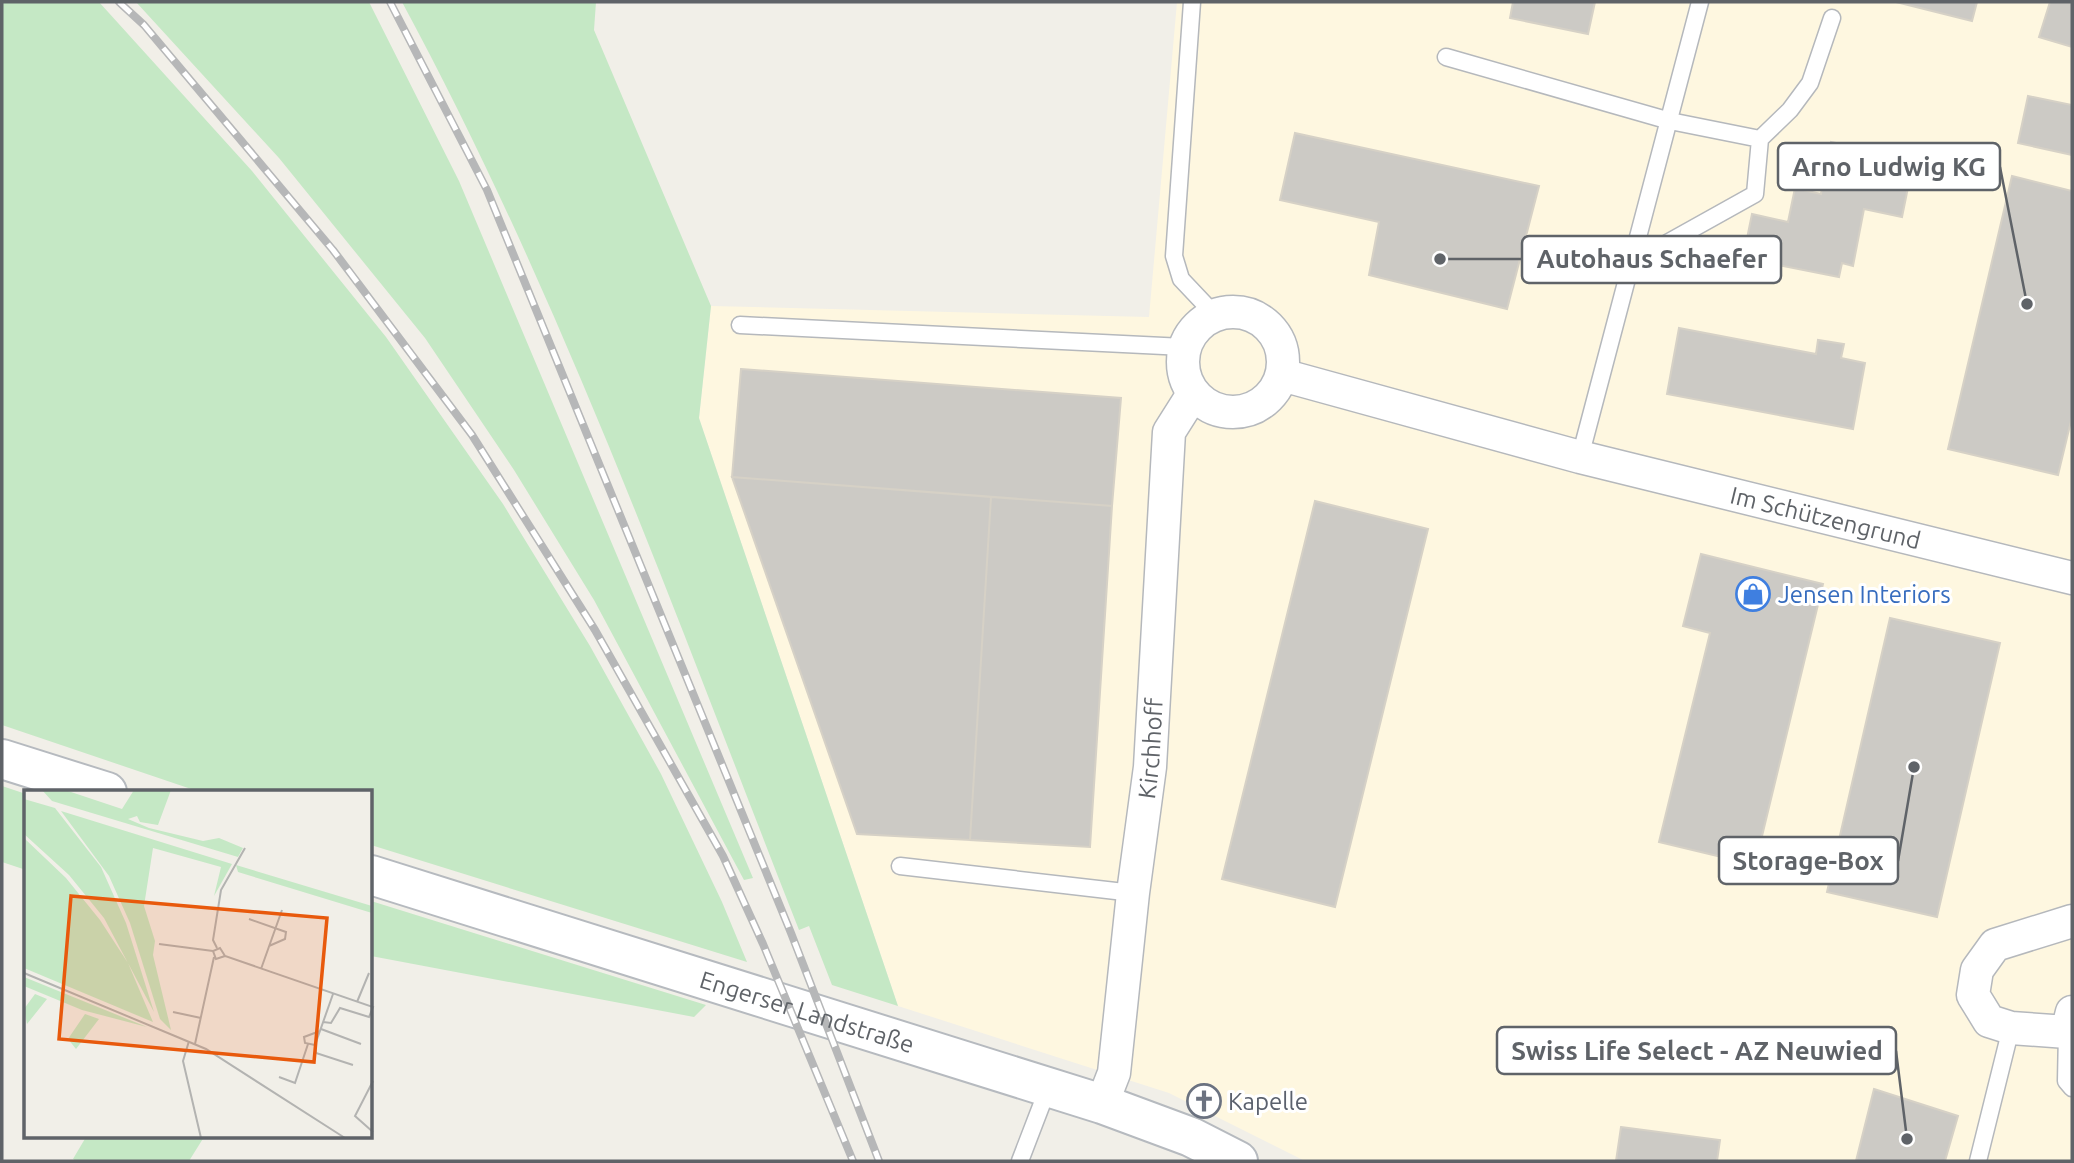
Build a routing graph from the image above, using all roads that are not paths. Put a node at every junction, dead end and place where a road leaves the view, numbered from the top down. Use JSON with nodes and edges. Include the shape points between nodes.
{"nodes":[{"id":1,"x":1192,"y":2,"type":"edge"},
{"id":2,"x":1700,"y":2,"type":"edge"},
{"id":3,"x":1832,"y":19,"type":"dead end"},
{"id":4,"x":1446,"y":57,"type":"dead end"},
{"id":5,"x":1670,"y":121,"type":"junction"},
{"id":6,"x":1760,"y":139,"type":"junction"},
{"id":7,"x":1633,"y":262,"type":"junction"},
{"id":8,"x":1214,"y":315,"type":"junction"},
{"id":9,"x":740,"y":325,"type":"dead end"},
{"id":10,"x":1184,"y":347,"type":"junction"},
{"id":11,"x":1282,"y":375,"type":"junction"},
{"id":12,"x":1193,"y":394,"type":"junction"},
{"id":13,"x":1580,"y":457,"type":"junction"},
{"id":14,"x":2072,"y":578,"type":"edge"},
{"id":15,"x":2,"y":759,"type":"edge"},
{"id":16,"x":101,"y":790,"type":"edge"},
{"id":17,"x":900,"y":866,"type":"dead end"},
{"id":18,"x":373,"y":876,"type":"edge"},
{"id":19,"x":1133,"y":893,"type":"junction"},
{"id":20,"x":2072,"y":921,"type":"edge"},
{"id":21,"x":2069,"y":1022,"type":"edge"},
{"id":22,"x":2011,"y":1028,"type":"junction"},
{"id":23,"x":1048,"y":1088,"type":"junction"},
{"id":24,"x":2072,"y":1088,"type":"edge"},
{"id":25,"x":1102,"y":1104,"type":"junction"},
{"id":26,"x":1020,"y":1161,"type":"edge"},
{"id":27,"x":1238,"y":1161,"type":"edge"},
{"id":28,"x":1978,"y":1161,"type":"edge"}],
"edges":[{"from":1,"to":8,"type":"lane","via":[[1174,256],[1181,279]]},
{"from":2,"to":5,"type":"lane"},
{"from":3,"to":6,"type":"lane","via":[[1810,83]]},
{"from":4,"to":5,"type":"lane"},
{"from":5,"to":6,"type":"lane"},
{"from":5,"to":7,"type":"lane"},
{"from":6,"to":7,"type":"lane","via":[[1755,194]]},
{"from":7,"to":13,"type":"lane"},
{"from":8,"to":10,"type":"street","via":[[1201,323]]},
{"from":8,"to":11,"type":"street","via":[[1239,312],[1256,317],[1274,333],[1282,348]]},
{"from":9,"to":10,"type":"lane"},
{"from":10,"to":12,"type":"street","via":[[1184,378]]},
{"from":11,"to":12,"type":"street","via":[[1275,392],[1244,412],[1214,410]]},
{"from":11,"to":13,"type":"street","name":"Im Schützengrund"},
{"from":12,"to":19,"type":"street","name":"Kirchhoff","via":[[1169,432],[1150,767]]},
{"from":13,"to":14,"type":"street","name":"Im Schützengrund"},
{"from":15,"to":16,"type":"main road"},
{"from":17,"to":19,"type":"lane"},
{"from":18,"to":23,"type":"main road","name":"Engerser Landstraße"},
{"from":19,"to":25,"type":"street","name":"Kirchhoff","via":[[1114,1073]]},
{"from":20,"to":22,"type":"street","via":[[1995,945],[1977,970],[1973,995],[1989,1021]]},
{"from":21,"to":22,"type":"street"},
{"from":21,"to":24,"type":"lane","via":[[2066,1082]]},
{"from":22,"to":28,"type":"lane"},
{"from":23,"to":25,"type":"main road","name":"Engerser Landstraße"},
{"from":23,"to":26,"type":"lane"},
{"from":25,"to":27,"type":"main road","name":"Engerser Landstraße","via":[[1191,1137]]}]}
